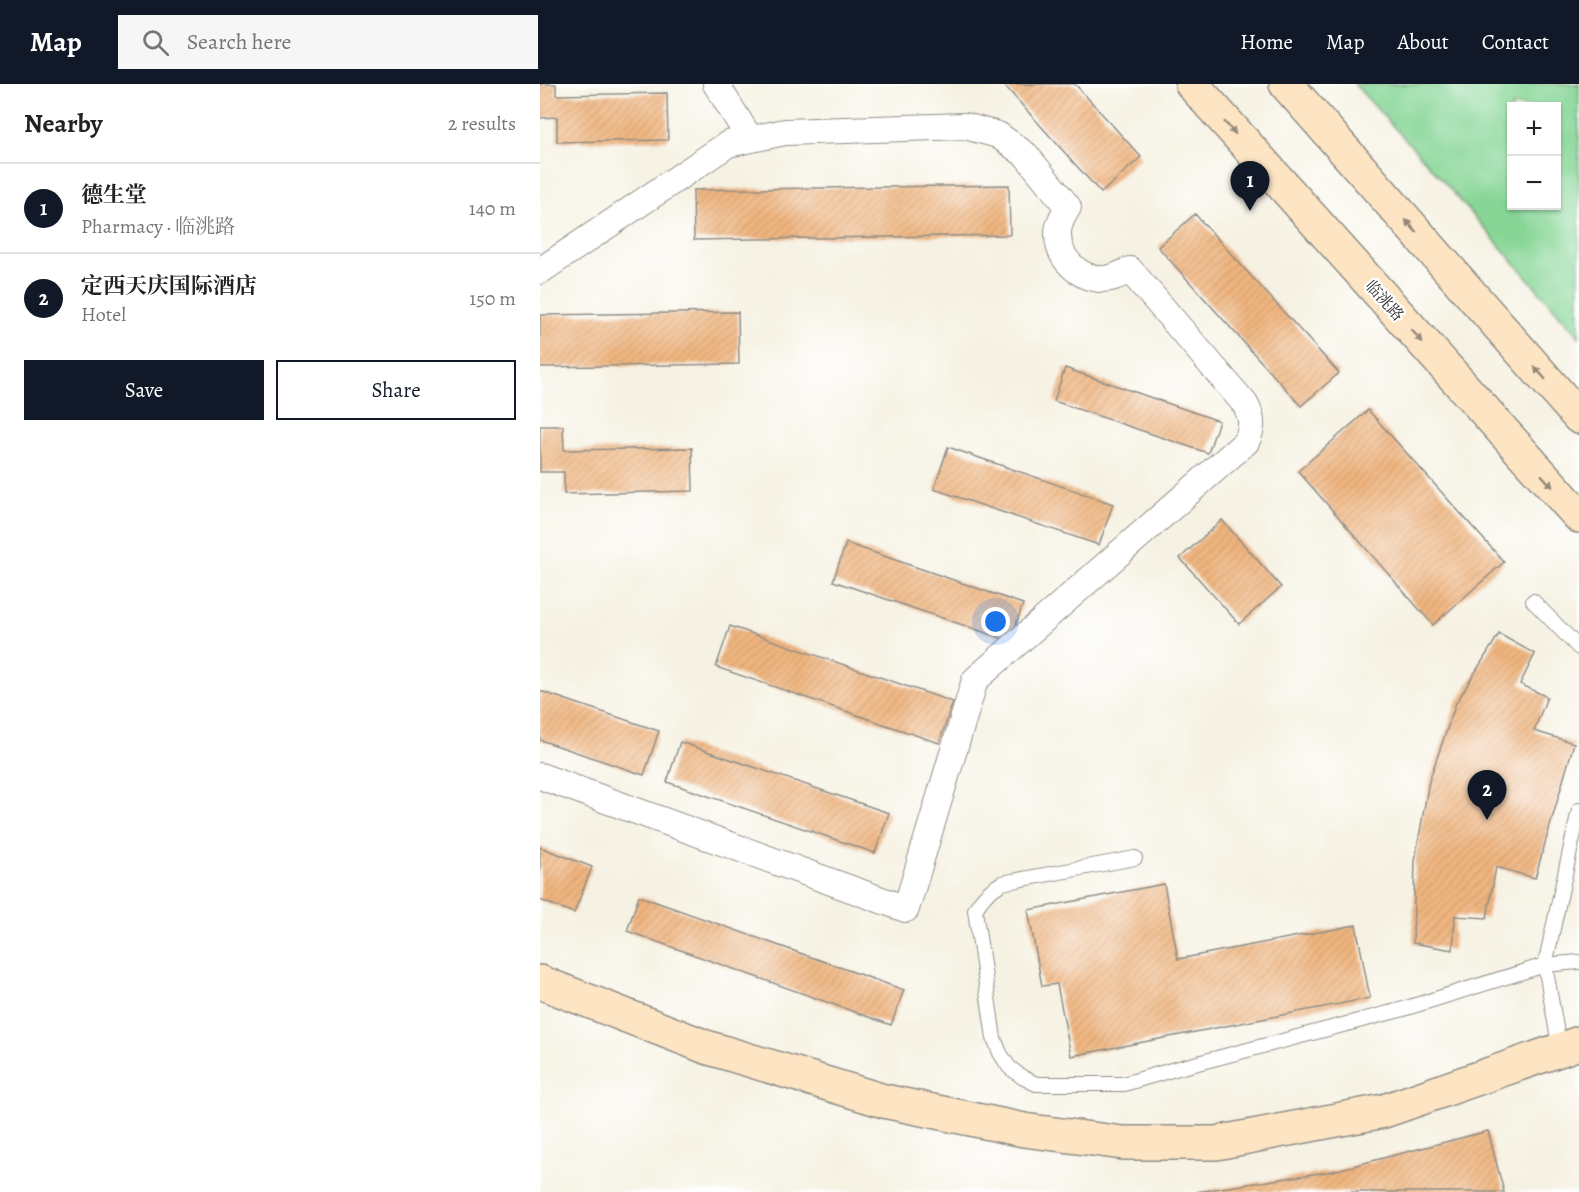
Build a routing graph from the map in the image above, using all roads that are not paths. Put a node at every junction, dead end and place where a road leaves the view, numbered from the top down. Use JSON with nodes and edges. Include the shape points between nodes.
{"nodes":[{"id":1,"x":716,"y":84,"type":"edge"},
{"id":2,"x":1192,"y":84,"type":"edge"},
{"id":3,"x":1286,"y":84,"type":"edge"},
{"id":4,"x":750,"y":139,"type":"junction"},
{"id":5,"x":540,"y":271,"type":"edge"},
{"id":6,"x":1579,"y":417,"type":"edge"},
{"id":7,"x":1579,"y":516,"type":"edge"},
{"id":8,"x":1533,"y":601,"type":"dead end"},
{"id":9,"x":1579,"y":648,"type":"edge"},
{"id":10,"x":540,"y":776,"type":"edge"},
{"id":11,"x":1579,"y":810,"type":"edge"},
{"id":12,"x":1135,"y":858,"type":"dead end"},
{"id":13,"x":1579,"y":962,"type":"edge"},
{"id":14,"x":1545,"y":964,"type":"junction"},
{"id":15,"x":540,"y":982,"type":"edge"},
{"id":16,"x":1570,"y":1047,"type":"edge"}],
"edges":[{"from":1,"to":4,"type":"street"},
{"from":2,"to":7,"type":"main road","name":"临洮路","one_way":true},
{"from":6,"to":3,"type":"main road","one_way":true},
{"from":4,"to":5,"type":"street","via":[[728,144]]},
{"from":4,"to":10,"type":"street","via":[[785,132],[965,126],[998,135],[1026,154],[1068,207],[1058,233],[1066,260],[1089,277],[1117,277],[1130,270],[1245,404],[1252,423],[1250,433],[1246,442],[975,680],[906,909]]},
{"from":8,"to":9,"type":"lane"},
{"from":11,"to":14,"type":"lane"},
{"from":12,"to":14,"type":"lane","via":[[1002,883],[981,898],[975,910],[994,1038],[1009,1067],[1036,1084],[1124,1084],[1400,1010]]},
{"from":13,"to":14,"type":"lane"},
{"from":14,"to":16,"type":"lane"},
{"from":15,"to":16,"type":"main road","via":[[706,1047],[884,1101],[1024,1130],[1123,1143],[1216,1143],[1384,1111]]}]}
